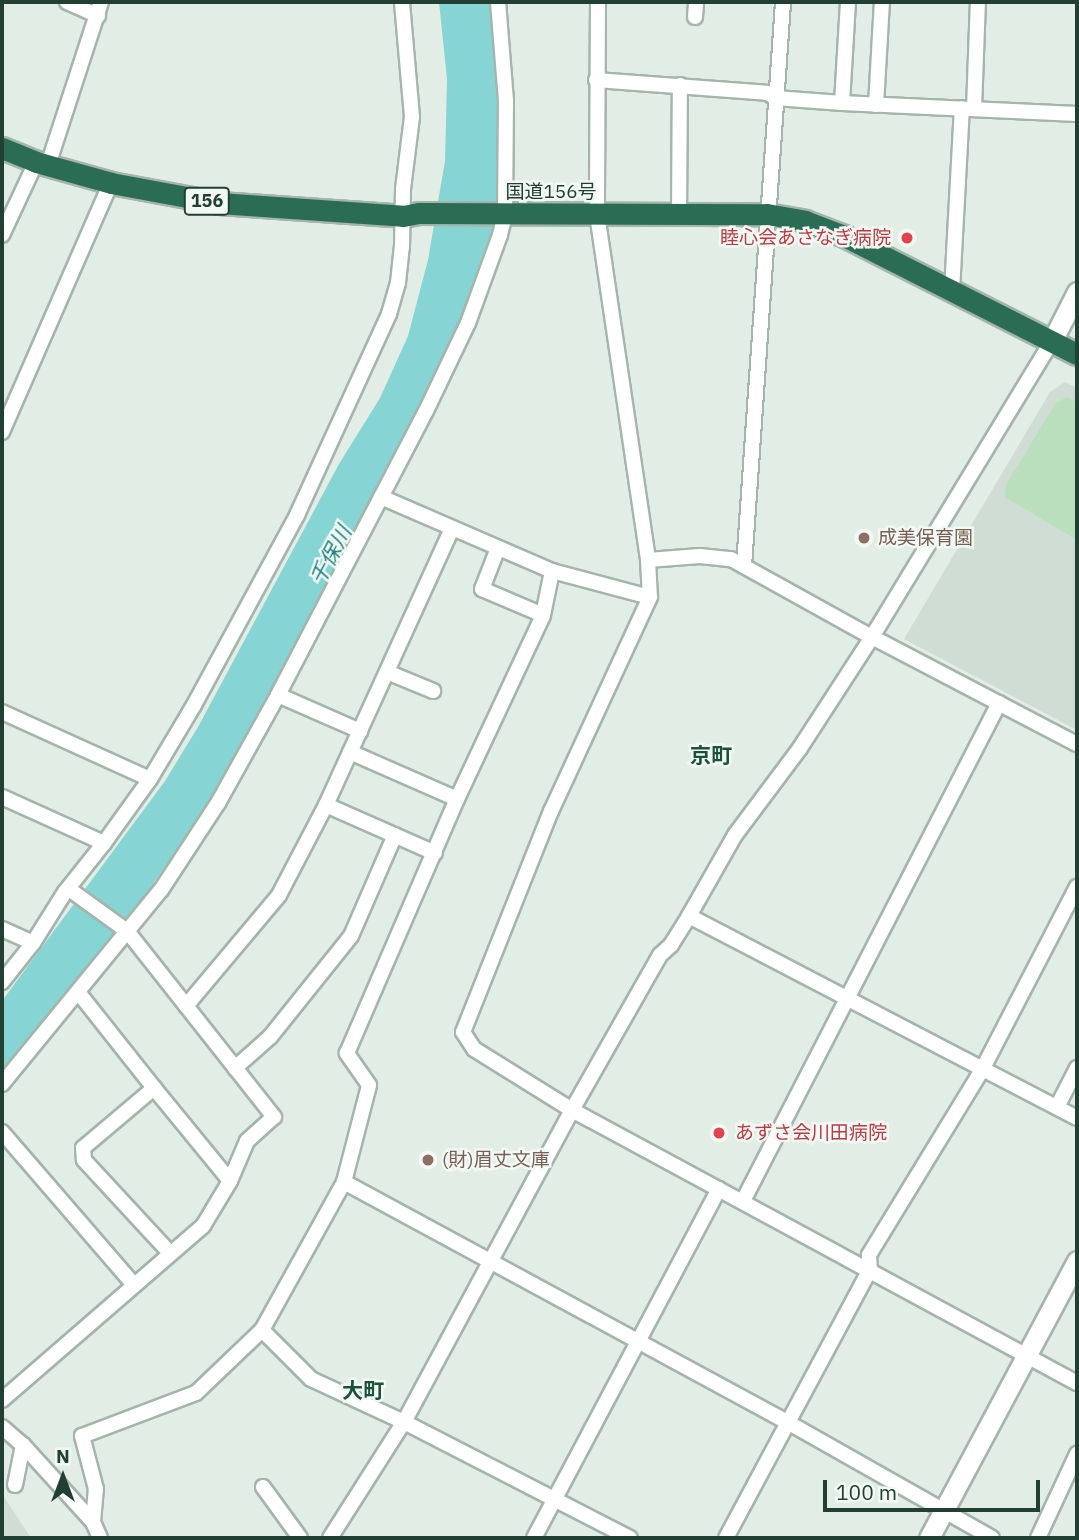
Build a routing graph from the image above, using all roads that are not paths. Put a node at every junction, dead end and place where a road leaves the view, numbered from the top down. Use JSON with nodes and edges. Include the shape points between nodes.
{"nodes":[{"id":1,"x":66,"y":2,"type":"edge"},
{"id":2,"x":402,"y":2,"type":"edge"},
{"id":3,"x":498,"y":2,"type":"edge"},
{"id":4,"x":598,"y":2,"type":"edge"},
{"id":5,"x":783,"y":2,"type":"edge"},
{"id":6,"x":848,"y":2,"type":"edge"},
{"id":7,"x":882,"y":2,"type":"edge"},
{"id":8,"x":978,"y":2,"type":"edge"},
{"id":9,"x":99,"y":9,"type":"edge"},
{"id":10,"x":596,"y":80,"type":"junction"},
{"id":11,"x":680,"y":85,"type":"junction"},
{"id":12,"x":776,"y":98,"type":"junction"},
{"id":13,"x":842,"y":103,"type":"junction"},
{"id":14,"x":876,"y":105,"type":"junction"},
{"id":15,"x":968,"y":108,"type":"junction"},
{"id":16,"x":1077,"y":113,"type":"edge"},
{"id":17,"x":2,"y":148,"type":"edge"},
{"id":18,"x":36,"y":162,"type":"junction"},
{"id":19,"x":111,"y":183,"type":"junction"},
{"id":20,"x":597,"y":214,"type":"junction"},
{"id":21,"x":679,"y":214,"type":"junction"},
{"id":22,"x":767,"y":214,"type":"junction"},
{"id":23,"x":411,"y":215,"type":"junction"},
{"id":24,"x":503,"y":215,"type":"junction"},
{"id":25,"x":2,"y":234,"type":"edge"},
{"id":26,"x":953,"y":292,"type":"junction"},
{"id":27,"x":1077,"y":292,"type":"edge"},
{"id":28,"x":1052,"y":341,"type":"junction"},
{"id":29,"x":1077,"y":354,"type":"edge"},
{"id":30,"x":2,"y":432,"type":"edge"},
{"id":31,"x":381,"y":496,"type":"junction"},
{"id":32,"x":452,"y":528,"type":"junction"},
{"id":33,"x":498,"y":548,"type":"junction"},
{"id":34,"x":648,"y":559,"type":"junction"},
{"id":35,"x":744,"y":566,"type":"junction"},
{"id":36,"x":552,"y":570,"type":"junction"},
{"id":37,"x":650,"y":597,"type":"junction"},
{"id":38,"x":543,"y":615,"type":"junction"},
{"id":39,"x":872,"y":637,"type":"junction"},
{"id":40,"x":387,"y":671,"type":"junction"},
{"id":41,"x":433,"y":691,"type":"dead end"},
{"id":42,"x":278,"y":695,"type":"junction"},
{"id":43,"x":999,"y":703,"type":"junction"},
{"id":44,"x":2,"y":712,"type":"edge"},
{"id":45,"x":360,"y":731,"type":"junction"},
{"id":46,"x":1077,"y":744,"type":"edge"},
{"id":47,"x":350,"y":752,"type":"junction"},
{"id":48,"x":150,"y":779,"type":"junction"},
{"id":49,"x":2,"y":797,"type":"edge"},
{"id":50,"x":457,"y":799,"type":"junction"},
{"id":51,"x":326,"y":805,"type":"junction"},
{"id":52,"x":395,"y":835,"type":"junction"},
{"id":53,"x":104,"y":843,"type":"junction"},
{"id":54,"x":435,"y":853,"type":"junction"},
{"id":55,"x":1077,"y":887,"type":"edge"},
{"id":56,"x":73,"y":892,"type":"junction"},
{"id":57,"x":689,"y":916,"type":"junction"},
{"id":58,"x":2,"y":929,"type":"edge"},
{"id":59,"x":125,"y":930,"type":"junction"},
{"id":60,"x":33,"y":943,"type":"junction"},
{"id":61,"x":2,"y":982,"type":"edge"},
{"id":62,"x":78,"y":992,"type":"junction"},
{"id":63,"x":846,"y":999,"type":"junction"},
{"id":64,"x":187,"y":1006,"type":"junction"},
{"id":65,"x":235,"y":1068,"type":"junction"},
{"id":66,"x":984,"y":1068,"type":"junction"},
{"id":67,"x":1077,"y":1068,"type":"edge"},
{"id":68,"x":2,"y":1084,"type":"edge"},
{"id":69,"x":154,"y":1088,"type":"junction"},
{"id":70,"x":1057,"y":1107,"type":"junction"},
{"id":71,"x":572,"y":1110,"type":"junction"},
{"id":72,"x":1077,"y":1118,"type":"edge"},
{"id":73,"x":2,"y":1132,"type":"edge"},
{"id":74,"x":230,"y":1181,"type":"junction"},
{"id":75,"x":344,"y":1182,"type":"junction"},
{"id":76,"x":719,"y":1189,"type":"junction"},
{"id":77,"x":743,"y":1201,"type":"junction"},
{"id":78,"x":170,"y":1254,"type":"junction"},
{"id":79,"x":1077,"y":1261,"type":"edge"},
{"id":80,"x":489,"y":1262,"type":"junction"},
{"id":81,"x":870,"y":1270,"type":"junction"},
{"id":82,"x":134,"y":1285,"type":"junction"},
{"id":83,"x":262,"y":1330,"type":"junction"},
{"id":84,"x":638,"y":1341,"type":"junction"},
{"id":85,"x":1027,"y":1358,"type":"junction"},
{"id":86,"x":1077,"y":1383,"type":"edge"},
{"id":87,"x":2,"y":1400,"type":"edge"},
{"id":88,"x":404,"y":1422,"type":"junction"},
{"id":89,"x":789,"y":1423,"type":"junction"},
{"id":90,"x":2,"y":1427,"type":"edge"},
{"id":91,"x":23,"y":1445,"type":"junction"},
{"id":92,"x":1077,"y":1454,"type":"edge"},
{"id":93,"x":15,"y":1485,"type":"dead end"},
{"id":94,"x":263,"y":1487,"type":"dead end"},
{"id":95,"x":556,"y":1500,"type":"junction"},
{"id":96,"x":945,"y":1510,"type":"junction"},
{"id":97,"x":93,"y":1522,"type":"junction"},
{"id":98,"x":100,"y":1538,"type":"edge"},
{"id":99,"x":300,"y":1538,"type":"edge"},
{"id":100,"x":330,"y":1538,"type":"edge"},
{"id":101,"x":534,"y":1538,"type":"edge"},
{"id":102,"x":630,"y":1538,"type":"edge"},
{"id":103,"x":726,"y":1538,"type":"edge"},
{"id":104,"x":929,"y":1538,"type":"edge"},
{"id":105,"x":992,"y":1538,"type":"edge"},
{"id":106,"x":1038,"y":1538,"type":"edge"}],
"edges":[{"from":1,"to":9,"type":"street"},
{"from":2,"to":23,"type":"street","via":[[412,117]]},
{"from":3,"to":24,"type":"street","via":[[506,101]]},
{"from":4,"to":10,"type":"street"},
{"from":5,"to":12,"type":"street"},
{"from":6,"to":13,"type":"street"},
{"from":7,"to":14,"type":"street"},
{"from":8,"to":15,"type":"street"},
{"from":9,"to":18,"type":"street","via":[[49,162]]},
{"from":10,"to":11,"type":"street"},
{"from":10,"to":20,"type":"street"},
{"from":11,"to":12,"type":"street","via":[[767,93]]},
{"from":11,"to":21,"type":"street"},
{"from":12,"to":13,"type":"street"},
{"from":12,"to":22,"type":"street"},
{"from":13,"to":14,"type":"street"},
{"from":14,"to":15,"type":"street"},
{"from":15,"to":16,"type":"street"},
{"from":15,"to":26,"type":"street"},
{"from":17,"to":18,"type":"highway","name":"国道156号","number":"156"},
{"from":18,"to":19,"type":"highway","name":"国道156号","number":"156"},
{"from":18,"to":25,"type":"street"},
{"from":19,"to":23,"type":"highway","name":"国道156号","number":"156","via":[[219,203]]},
{"from":19,"to":30,"type":"street"},
{"from":20,"to":21,"type":"highway","name":"国道156号","number":"156"},
{"from":20,"to":24,"type":"highway","name":"国道156号","number":"156"},
{"from":20,"to":34,"type":"street"},
{"from":21,"to":22,"type":"highway","name":"国道156号","number":"156"},
{"from":22,"to":26,"type":"highway","name":"国道156号","number":"156","via":[[805,221],[844,236]]},
{"from":22,"to":35,"type":"street"},
{"from":23,"to":24,"type":"highway","name":"国道156号","number":"156"},
{"from":23,"to":48,"type":"street","via":[[398,283],[374,348],[297,514]]},
{"from":24,"to":31,"type":"street","via":[[468,323]]},
{"from":26,"to":28,"type":"highway","name":"国道156号","number":"156"},
{"from":27,"to":28,"type":"street"},
{"from":28,"to":29,"type":"highway","name":"国道156号","number":"156"},
{"from":28,"to":39,"type":"street"},
{"from":31,"to":32,"type":"street"},
{"from":31,"to":42,"type":"street"},
{"from":32,"to":33,"type":"street"},
{"from":32,"to":40,"type":"street"},
{"from":33,"to":36,"type":"street"},
{"from":33,"to":38,"type":"street","via":[[482,589]]},
{"from":34,"to":35,"type":"street","via":[[700,556],[731,559]]},
{"from":34,"to":37,"type":"street"},
{"from":35,"to":39,"type":"street"},
{"from":36,"to":37,"type":"street"},
{"from":36,"to":38,"type":"street"},
{"from":37,"to":71,"type":"street","via":[[551,811],[463,1032],[474,1049]]},
{"from":38,"to":50,"type":"street"},
{"from":39,"to":43,"type":"street"},
{"from":39,"to":57,"type":"street","via":[[800,748],[735,835]]},
{"from":40,"to":41,"type":"street"},
{"from":40,"to":45,"type":"street"},
{"from":42,"to":45,"type":"street"},
{"from":42,"to":59,"type":"street","via":[[218,803],[161,890]]},
{"from":43,"to":46,"type":"street"},
{"from":43,"to":63,"type":"street"},
{"from":44,"to":48,"type":"street"},
{"from":45,"to":47,"type":"street"},
{"from":47,"to":50,"type":"street"},
{"from":47,"to":51,"type":"street"},
{"from":48,"to":53,"type":"street"},
{"from":49,"to":53,"type":"street"},
{"from":50,"to":54,"type":"street"},
{"from":51,"to":52,"type":"street"},
{"from":51,"to":64,"type":"street","via":[[279,895]]},
{"from":52,"to":54,"type":"street"},
{"from":52,"to":65,"type":"street","via":[[351,936],[270,1037]]},
{"from":53,"to":56,"type":"street"},
{"from":54,"to":75,"type":"street","via":[[347,1052],[369,1085]]},
{"from":55,"to":66,"type":"street"},
{"from":56,"to":59,"type":"street"},
{"from":56,"to":60,"type":"street"},
{"from":57,"to":63,"type":"street"},
{"from":57,"to":71,"type":"street","via":[[660,955]]},
{"from":58,"to":60,"type":"street"},
{"from":59,"to":62,"type":"street"},
{"from":59,"to":64,"type":"street"},
{"from":60,"to":61,"type":"street"},
{"from":62,"to":68,"type":"street"},
{"from":62,"to":69,"type":"street"},
{"from":63,"to":66,"type":"street"},
{"from":63,"to":77,"type":"street"},
{"from":64,"to":65,"type":"street"},
{"from":65,"to":74,"type":"street","via":[[274,1117],[247,1141]]},
{"from":66,"to":70,"type":"street"},
{"from":66,"to":81,"type":"street","via":[[869,1255]]},
{"from":67,"to":70,"type":"street"},
{"from":69,"to":74,"type":"street"},
{"from":69,"to":78,"type":"street","via":[[83,1148],[84,1160]]},
{"from":70,"to":72,"type":"street"},
{"from":71,"to":76,"type":"street"},
{"from":71,"to":80,"type":"street"},
{"from":73,"to":82,"type":"street"},
{"from":74,"to":78,"type":"street","via":[[202,1226]]},
{"from":75,"to":80,"type":"street"},
{"from":75,"to":83,"type":"street"},
{"from":76,"to":77,"type":"street"},
{"from":76,"to":84,"type":"street"},
{"from":77,"to":81,"type":"street"},
{"from":78,"to":82,"type":"street"},
{"from":79,"to":85,"type":"street"},
{"from":80,"to":84,"type":"street"},
{"from":80,"to":88,"type":"street"},
{"from":81,"to":85,"type":"street"},
{"from":81,"to":89,"type":"street"},
{"from":82,"to":87,"type":"street"},
{"from":83,"to":88,"type":"street","via":[[311,1379]]},
{"from":83,"to":97,"type":"street","via":[[196,1393],[82,1436],[96,1489]]},
{"from":84,"to":89,"type":"street"},
{"from":84,"to":95,"type":"street"},
{"from":85,"to":86,"type":"street"},
{"from":85,"to":96,"type":"street"},
{"from":88,"to":95,"type":"street"},
{"from":88,"to":100,"type":"street"},
{"from":89,"to":96,"type":"street"},
{"from":89,"to":103,"type":"street"},
{"from":90,"to":91,"type":"street"},
{"from":91,"to":93,"type":"street"},
{"from":91,"to":97,"type":"street"},
{"from":92,"to":106,"type":"street"},
{"from":94,"to":99,"type":"street"},
{"from":95,"to":101,"type":"street"},
{"from":95,"to":102,"type":"street"},
{"from":96,"to":104,"type":"street"},
{"from":96,"to":105,"type":"street"},
{"from":97,"to":98,"type":"street"}]}
